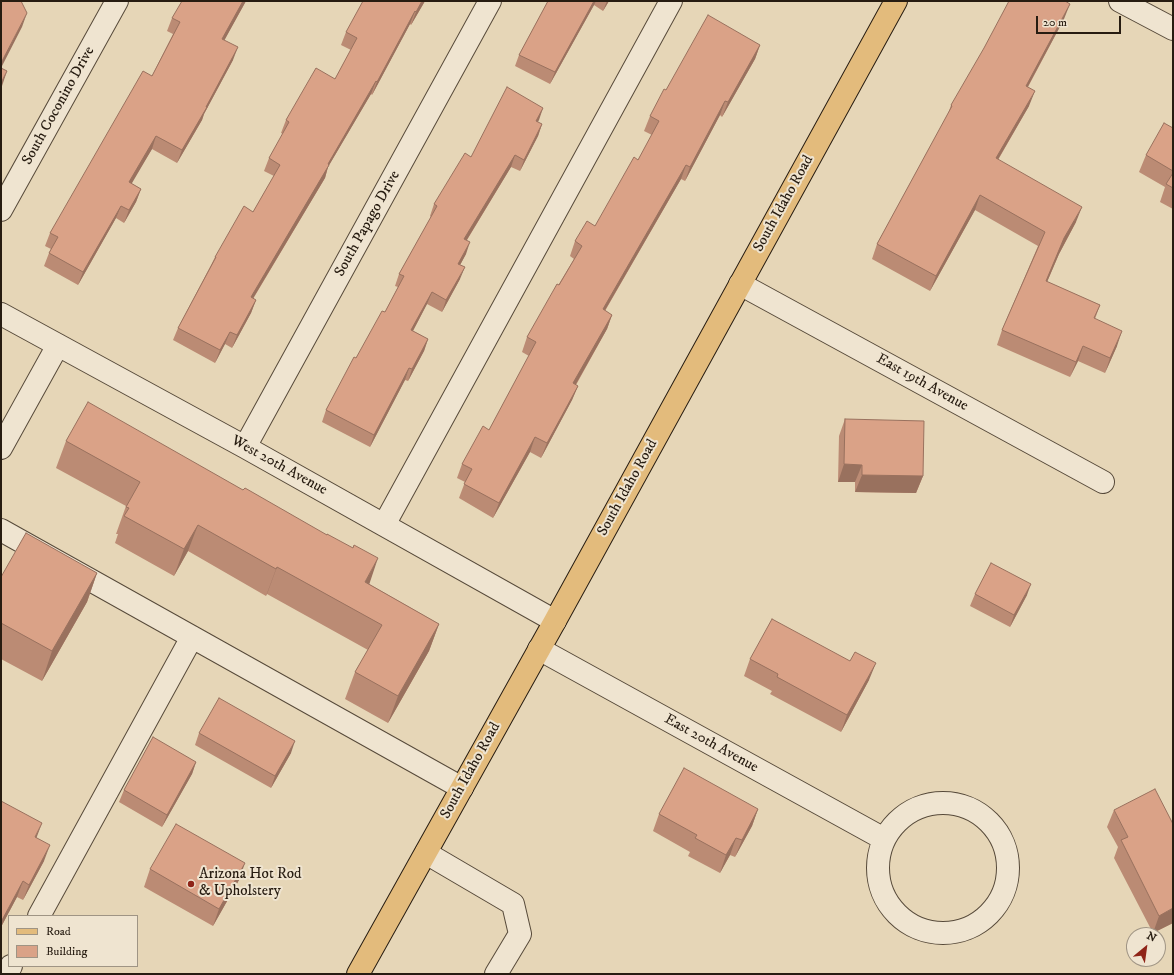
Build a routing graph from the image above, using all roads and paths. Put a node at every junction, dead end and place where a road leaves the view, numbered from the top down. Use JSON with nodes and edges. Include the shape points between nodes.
{"nodes":[{"id":1,"x":117,"y":1,"type":"edge"},
{"id":2,"x":490,"y":1,"type":"edge"},
{"id":3,"x":671,"y":1,"type":"edge"},
{"id":4,"x":896,"y":1,"type":"edge"},
{"id":5,"x":1120,"y":1,"type":"edge"},
{"id":6,"x":1173,"y":29,"type":"edge"},
{"id":7,"x":1,"y":210,"type":"edge"},
{"id":8,"x":740,"y":284,"type":"junction"},
{"id":9,"x":1,"y":314,"type":"edge"},
{"id":10,"x":58,"y":345,"type":"junction"},
{"id":11,"x":245,"y":447,"type":"junction"},
{"id":12,"x":1,"y":448,"type":"edge"},
{"id":13,"x":1103,"y":482,"type":"dead end"},
{"id":14,"x":384,"y":525,"type":"junction"},
{"id":15,"x":1,"y":530,"type":"edge"},
{"id":16,"x":555,"y":621,"type":"junction"},
{"id":17,"x":192,"y":637,"type":"junction"},
{"id":18,"x":539,"y":649,"type":"junction"},
{"id":19,"x":462,"y":788,"type":"junction"},
{"id":20,"x":884,"y":839,"type":"junction"},
{"id":21,"x":426,"y":853,"type":"junction"},
{"id":22,"x":40,"y":915,"type":"edge"},
{"id":23,"x":358,"y":974,"type":"edge"},
{"id":24,"x":496,"y":974,"type":"edge"}],
"edges":[{"from":1,"to":7,"type":"street","name":"South Coconino Drive"},
{"from":2,"to":11,"type":"street","name":"South Papago Drive"},
{"from":3,"to":14,"type":"street"},
{"from":4,"to":8,"type":"main road","name":"South Idaho Road"},
{"from":5,"to":6,"type":"street"},
{"from":8,"to":13,"type":"street","name":"East 19th Avenue"},
{"from":8,"to":16,"type":"main road","name":"South Idaho Road"},
{"from":9,"to":10,"type":"street","name":"West 20th Avenue"},
{"from":10,"to":11,"type":"street","name":"West 20th Avenue"},
{"from":10,"to":12,"type":"street"},
{"from":11,"to":14,"type":"street","name":"West 20th Avenue"},
{"from":14,"to":16,"type":"street","name":"West 20th Avenue"},
{"from":15,"to":17,"type":"street"},
{"from":16,"to":18,"type":"main road","name":"South Idaho Road"},
{"from":17,"to":19,"type":"street"},
{"from":17,"to":22,"type":"street"},
{"from":18,"to":19,"type":"main road","name":"South Idaho Road"},
{"from":18,"to":20,"type":"street","name":"East 20th Avenue"},
{"from":19,"to":21,"type":"main road","name":"South Idaho Road"},
{"from":20,"to":20,"type":"street","via":[[878,860],[879,881],[886,901],[900,918],[919,929],[940,933],[961,931],[981,922],[996,907],[1006,888],[1009,866],[1005,845],[994,826],[977,812],[957,804],[935,802],[914,809],[896,822]]},
{"from":21,"to":23,"type":"main road","name":"South Idaho Road"},
{"from":21,"to":24,"type":"street","via":[[513,904],[520,934]]}]}
